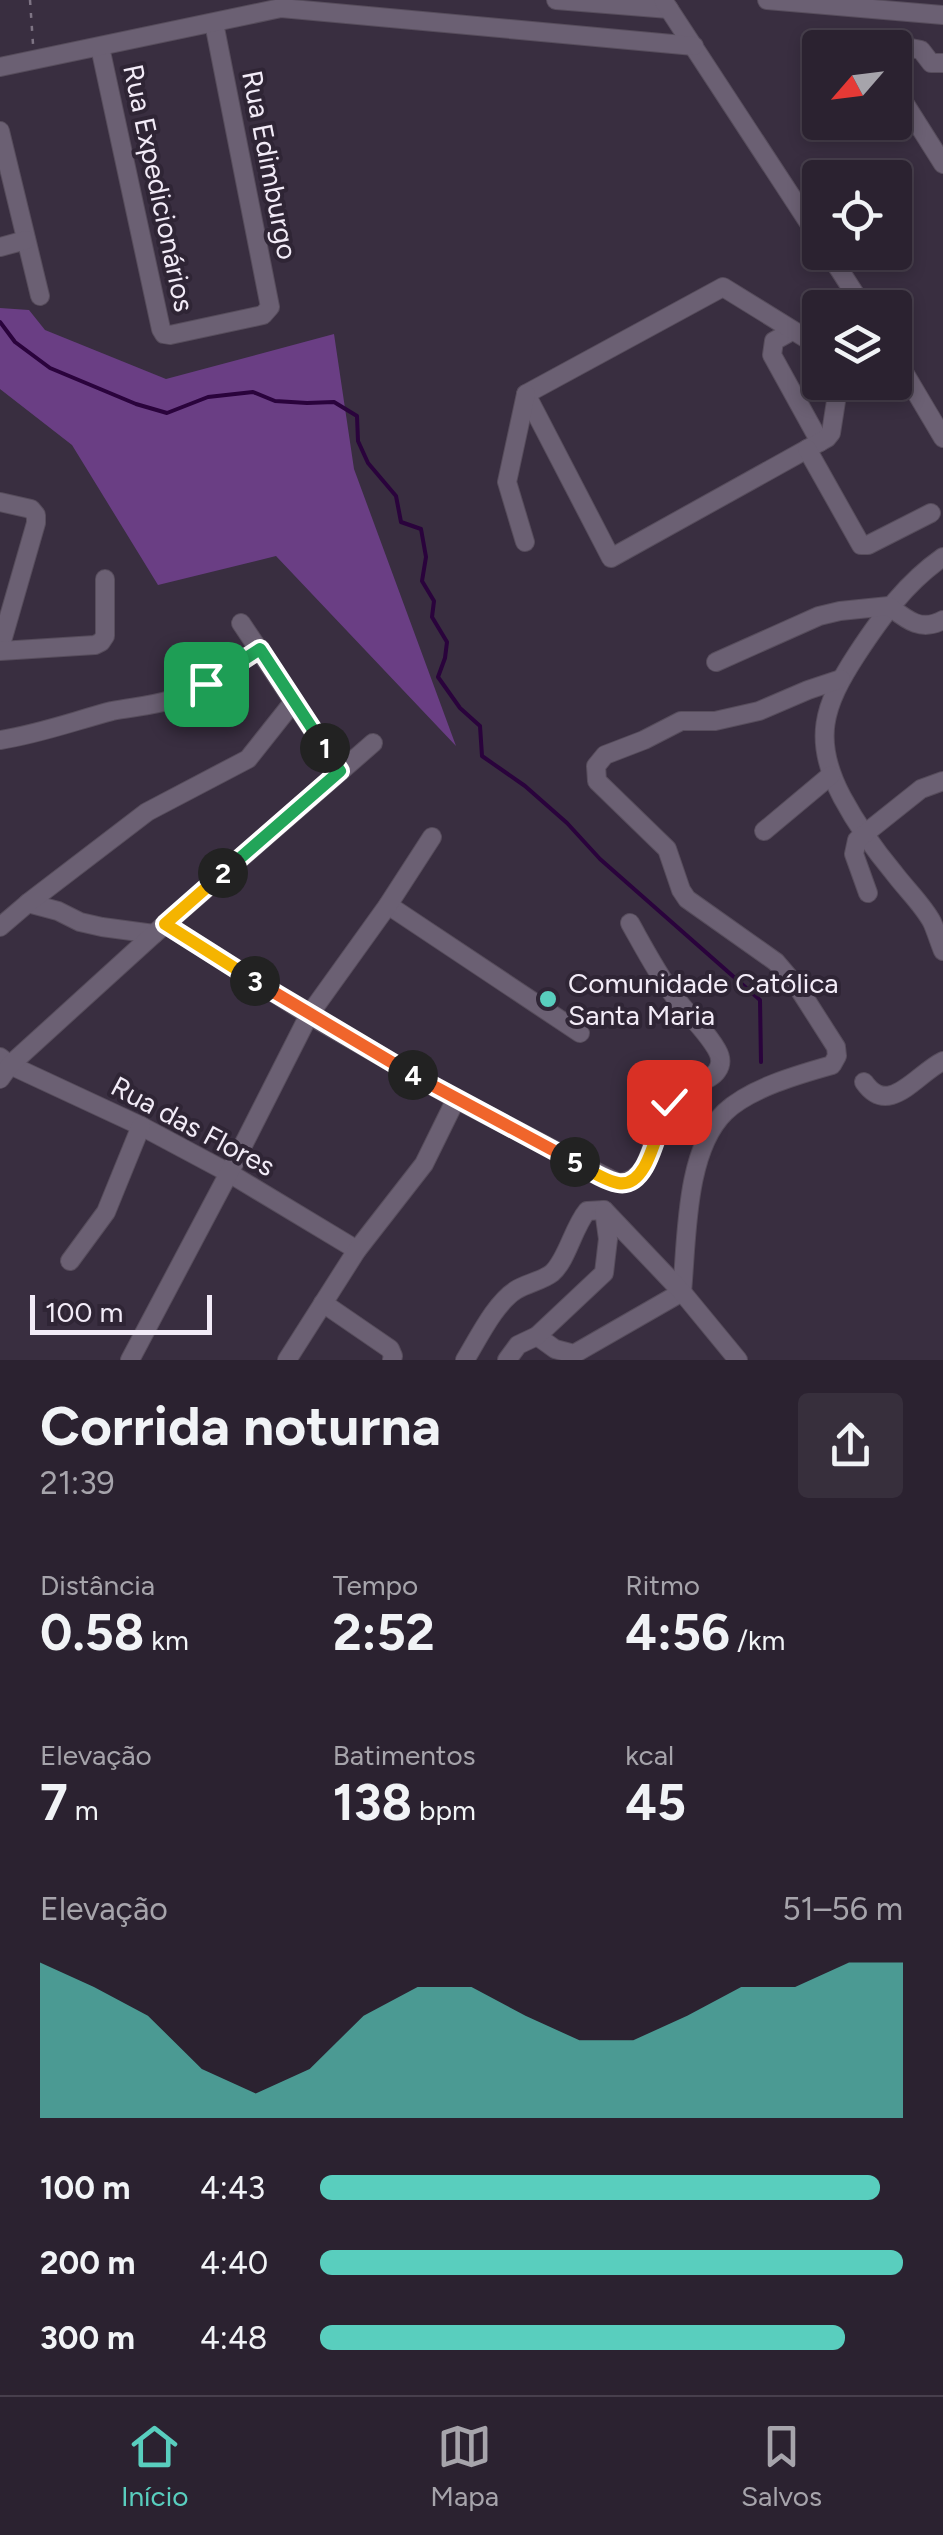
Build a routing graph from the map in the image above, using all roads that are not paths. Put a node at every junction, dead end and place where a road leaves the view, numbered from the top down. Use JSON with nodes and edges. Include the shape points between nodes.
{"nodes":[{"id":1,"x":556,"y":0,"type":"edge"},
{"id":2,"x":767,"y":0,"type":"edge"},
{"id":3,"x":600,"y":2,"type":"edge"},
{"id":4,"x":632,"y":3,"type":"edge"},
{"id":5,"x":666,"y":5,"type":"edge"},
{"id":6,"x":898,"y":6,"type":"edge"},
{"id":7,"x":943,"y":15,"type":"edge"},
{"id":8,"x":214,"y":24,"type":"junction"},
{"id":9,"x":694,"y":46,"type":"junction"},
{"id":10,"x":100,"y":47,"type":"junction"},
{"id":11,"x":912,"y":48,"type":"edge"},
{"id":12,"x":943,"y":62,"type":"edge"},
{"id":13,"x":0,"y":68,"type":"edge"},
{"id":14,"x":912,"y":115,"type":"edge"},
{"id":15,"x":0,"y":131,"type":"edge"},
{"id":16,"x":943,"y":164,"type":"edge"},
{"id":17,"x":802,"y":212,"type":"edge"},
{"id":18,"x":26,"y":240,"type":"junction"},
{"id":19,"x":0,"y":247,"type":"edge"},
{"id":20,"x":40,"y":296,"type":"dead end"},
{"id":21,"x":792,"y":332,"type":"junction"},
{"id":22,"x":170,"y":334,"type":"joint"},
{"id":23,"x":802,"y":337,"type":"edge"},
{"id":24,"x":912,"y":384,"type":"edge"},
{"id":25,"x":526,"y":394,"type":"junction"},
{"id":26,"x":836,"y":400,"type":"edge"},
{"id":27,"x":941,"y":430,"type":"edge"},
{"id":28,"x":814,"y":446,"type":"junction"},
{"id":29,"x":0,"y":502,"type":"edge"},
{"id":30,"x":930,"y":514,"type":"dead end"},
{"id":31,"x":524,"y":542,"type":"dead end"},
{"id":32,"x":943,"y":556,"type":"edge"},
{"id":33,"x":106,"y":579,"type":"dead end"},
{"id":34,"x":888,"y":606,"type":"junction"},
{"id":35,"x":943,"y":620,"type":"edge"},
{"id":36,"x":241,"y":623,"type":"dead end"},
{"id":37,"x":260,"y":649,"type":"junction"},
{"id":38,"x":0,"y":650,"type":"edge"},
{"id":39,"x":716,"y":662,"type":"dead end"},
{"id":40,"x":841,"y":679,"type":"junction"},
{"id":41,"x":294,"y":701,"type":"junction"},
{"id":42,"x":0,"y":740,"type":"edge"},
{"id":43,"x":373,"y":743,"type":"dead end"},
{"id":44,"x":340,"y":771,"type":"junction"},
{"id":45,"x":831,"y":775,"type":"junction"},
{"id":46,"x":943,"y":781,"type":"edge"},
{"id":47,"x":764,"y":832,"type":"dead end"},
{"id":48,"x":862,"y":834,"type":"junction"},
{"id":49,"x":432,"y":836,"type":"dead end"},
{"id":50,"x":868,"y":893,"type":"dead end"},
{"id":51,"x":28,"y":903,"type":"junction"},
{"id":52,"x":388,"y":905,"type":"junction"},
{"id":53,"x":937,"y":918,"type":"edge"},
{"id":54,"x":630,"y":923,"type":"dead end"},
{"id":55,"x":0,"y":928,"type":"edge"},
{"id":56,"x":160,"y":929,"type":"junction"},
{"id":57,"x":943,"y":951,"type":"edge"},
{"id":58,"x":309,"y":1014,"type":"junction"},
{"id":59,"x":580,"y":1033,"type":"dead end"},
{"id":60,"x":943,"y":1061,"type":"edge"},
{"id":61,"x":3,"y":1067,"type":"edge"},
{"id":62,"x":864,"y":1082,"type":"dead end"},
{"id":63,"x":456,"y":1100,"type":"junction"},
{"id":64,"x":141,"y":1126,"type":"junction"},
{"id":65,"x":230,"y":1173,"type":"junction"},
{"id":66,"x":604,"y":1210,"type":"junction"},
{"id":67,"x":357,"y":1250,"type":"junction"},
{"id":68,"x":70,"y":1262,"type":"dead end"},
{"id":69,"x":682,"y":1292,"type":"junction"},
{"id":70,"x":323,"y":1303,"type":"junction"},
{"id":71,"x":538,"y":1336,"type":"junction"},
{"id":72,"x":130,"y":1360,"type":"edge"},
{"id":73,"x":288,"y":1360,"type":"edge"},
{"id":74,"x":392,"y":1360,"type":"edge"},
{"id":75,"x":466,"y":1360,"type":"edge"},
{"id":76,"x":507,"y":1360,"type":"edge"},
{"id":77,"x":738,"y":1360,"type":"edge"}],
"edges":[{"from":1,"to":3,"type":"street"},
{"from":2,"to":6,"type":"street"},
{"from":3,"to":4,"type":"street"},
{"from":4,"to":5,"type":"street"},
{"from":5,"to":9,"type":"street"},
{"from":6,"to":7,"type":"street"},
{"from":8,"to":9,"type":"street","via":[[282,8]]},
{"from":8,"to":10,"type":"street"},
{"from":8,"to":22,"type":"street","name":"Rua Edimburgo","via":[[270,307],[263,316]]},
{"from":9,"to":17,"type":"street"},
{"from":10,"to":13,"type":"street"},
{"from":10,"to":22,"type":"street","name":"Rua Expedicionários","via":[[161,329]]},
{"from":11,"to":12,"type":"street"},
{"from":14,"to":16,"type":"street"},
{"from":15,"to":18,"type":"street"},
{"from":18,"to":19,"type":"street"},
{"from":18,"to":20,"type":"street"},
{"from":21,"to":23,"type":"street"},
{"from":21,"to":25,"type":"street","via":[[723,287]]},
{"from":21,"to":28,"type":"street","via":[[774,342],[772,355]]},
{"from":24,"to":27,"type":"street"},
{"from":25,"to":28,"type":"street","via":[[610,558]]},
{"from":25,"to":31,"type":"street","via":[[507,482]]},
{"from":26,"to":28,"type":"street","via":[[831,433]]},
{"from":28,"to":30,"type":"street","via":[[861,545]]},
{"from":29,"to":38,"type":"street","via":[[32,510],[36,523]]},
{"from":32,"to":34,"type":"street"},
{"from":33,"to":38,"type":"street","via":[[101,642]]},
{"from":34,"to":35,"type":"street","via":[[920,626]]},
{"from":34,"to":39,"type":"street","via":[[819,616]]},
{"from":34,"to":40,"type":"street"},
{"from":36,"to":37,"type":"street"},
{"from":37,"to":41,"type":"street"},
{"from":37,"to":42,"type":"street","via":[[174,699]]},
{"from":40,"to":45,"type":"street","via":[[824,736]]},
{"from":40,"to":69,"type":"street","via":[[759,711],[681,721],[596,766],[597,781],[667,849],[688,899],[776,962],[836,1047],[832,1064],[772,1085],[725,1112],[703,1143]]},
{"from":41,"to":44,"type":"street"},
{"from":41,"to":51,"type":"street","via":[[248,759],[147,812]]},
{"from":43,"to":44,"type":"street"},
{"from":44,"to":56,"type":"street"},
{"from":45,"to":47,"type":"street"},
{"from":45,"to":48,"type":"street"},
{"from":46,"to":48,"type":"street","via":[[921,789]]},
{"from":48,"to":50,"type":"street","via":[[854,854]]},
{"from":48,"to":53,"type":"street"},
{"from":49,"to":52,"type":"street"},
{"from":51,"to":55,"type":"street"},
{"from":51,"to":56,"type":"street","via":[[102,928]]},
{"from":52,"to":58,"type":"street"},
{"from":52,"to":59,"type":"street"},
{"from":53,"to":57,"type":"street"},
{"from":54,"to":63,"type":"street","via":[[720,1057],[716,1073],[669,1102],[641,1174],[618,1183]]},
{"from":56,"to":58,"type":"street"},
{"from":56,"to":61,"type":"street"},
{"from":58,"to":63,"type":"street"},
{"from":58,"to":65,"type":"street"},
{"from":60,"to":62,"type":"street","via":[[886,1098]]},
{"from":61,"to":64,"type":"street","name":"Rua das Flores"},
{"from":63,"to":67,"type":"street","via":[[424,1164]]},
{"from":64,"to":65,"type":"street","name":"Rua das Flores"},
{"from":64,"to":68,"type":"street","via":[[106,1212]]},
{"from":65,"to":67,"type":"street","name":"Rua das Flores"},
{"from":65,"to":72,"type":"street"},
{"from":66,"to":69,"type":"street"},
{"from":66,"to":71,"type":"street","via":[[604,1274]]},
{"from":66,"to":75,"type":"street","via":[[587,1211],[557,1266],[514,1291]]},
{"from":67,"to":70,"type":"street"},
{"from":69,"to":71,"type":"street","via":[[574,1354]]},
{"from":69,"to":77,"type":"street"},
{"from":70,"to":73,"type":"street"},
{"from":70,"to":74,"type":"street","via":[[390,1350]]},
{"from":71,"to":76,"type":"street","via":[[518,1345]]}]}
